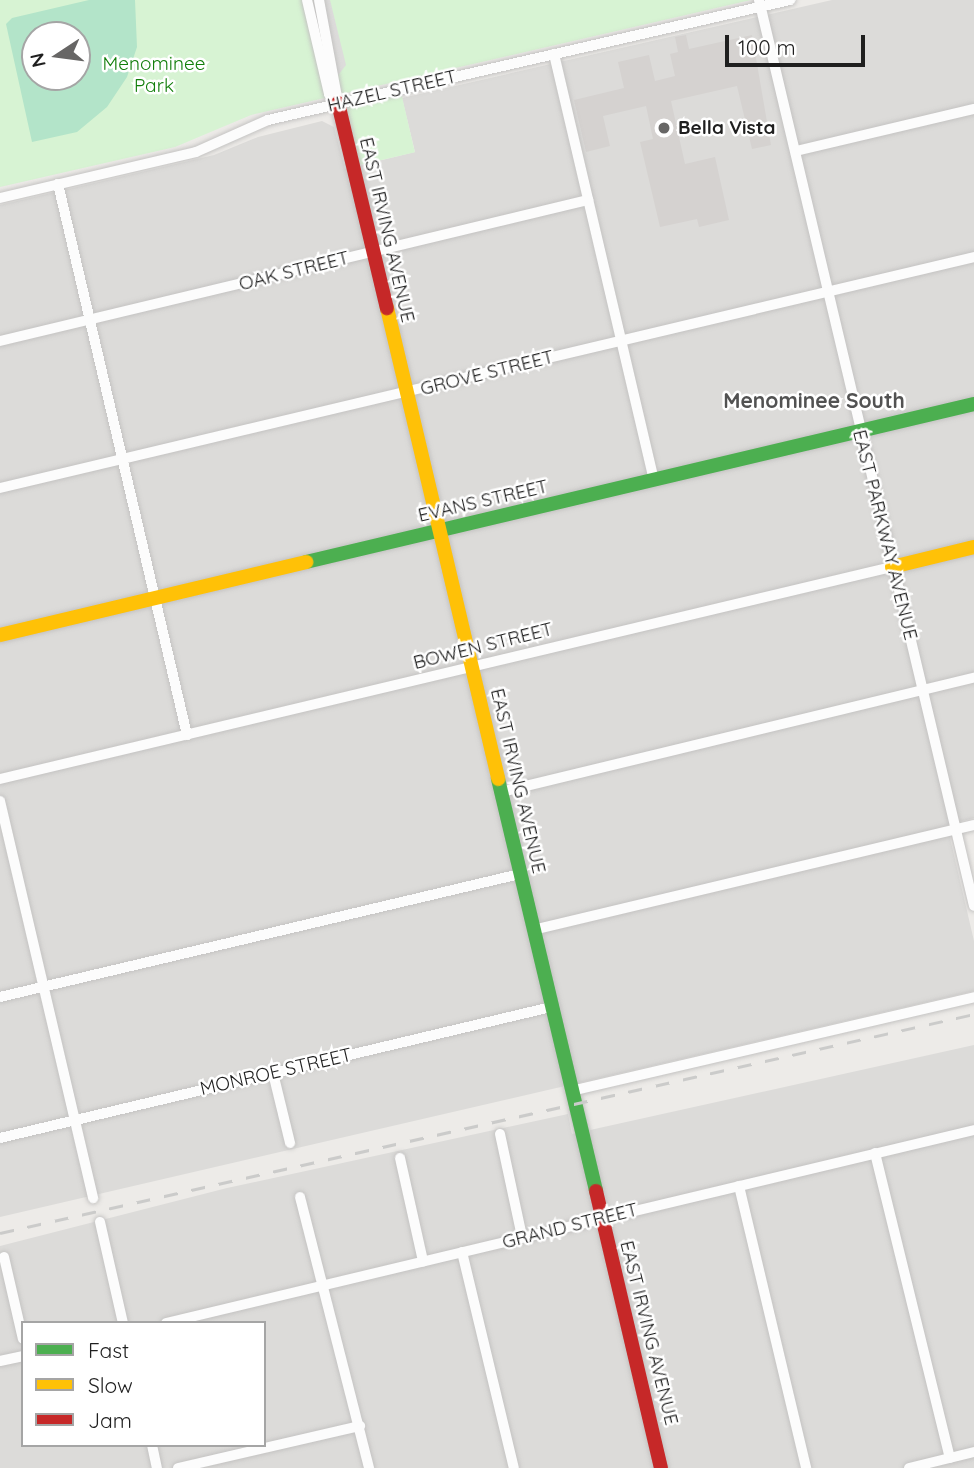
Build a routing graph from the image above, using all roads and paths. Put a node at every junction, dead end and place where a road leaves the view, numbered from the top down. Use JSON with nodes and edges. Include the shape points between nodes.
{"nodes":[{"id":1,"x":307,"y":0,"type":"edge"},
{"id":2,"x":319,"y":0,"type":"edge"},
{"id":3,"x":790,"y":0,"type":"edge"},
{"id":4,"x":760,"y":3,"type":"edge"},
{"id":5,"x":554,"y":54,"type":"junction"},
{"id":6,"x":338,"y":103,"type":"junction"},
{"id":7,"x":974,"y":109,"type":"edge"},
{"id":8,"x":796,"y":151,"type":"junction"},
{"id":9,"x":58,"y":184,"type":"junction"},
{"id":10,"x":0,"y":198,"type":"edge"},
{"id":11,"x":588,"y":200,"type":"junction"},
{"id":12,"x":373,"y":252,"type":"junction"},
{"id":13,"x":974,"y":257,"type":"edge"},
{"id":14,"x":829,"y":291,"type":"junction"},
{"id":15,"x":91,"y":320,"type":"junction"},
{"id":16,"x":0,"y":341,"type":"edge"},
{"id":17,"x":621,"y":341,"type":"junction"},
{"id":18,"x":406,"y":393,"type":"junction"},
{"id":19,"x":974,"y":404,"type":"edge"},
{"id":20,"x":860,"y":431,"type":"junction"},
{"id":21,"x":124,"y":459,"type":"junction"},
{"id":22,"x":654,"y":480,"type":"junction"},
{"id":23,"x":0,"y":488,"type":"edge"},
{"id":24,"x":439,"y":531,"type":"junction"},
{"id":25,"x":974,"y":547,"type":"edge"},
{"id":26,"x":892,"y":567,"type":"junction"},
{"id":27,"x":154,"y":599,"type":"junction"},
{"id":28,"x":0,"y":635,"type":"edge"},
{"id":29,"x":472,"y":668,"type":"junction"},
{"id":30,"x":974,"y":678,"type":"edge"},
{"id":31,"x":923,"y":690,"type":"junction"},
{"id":32,"x":187,"y":735,"type":"junction"},
{"id":33,"x":0,"y":779,"type":"edge"},
{"id":34,"x":501,"y":792,"type":"junction"},
{"id":35,"x":0,"y":801,"type":"edge"},
{"id":36,"x":974,"y":825,"type":"edge"},
{"id":37,"x":956,"y":829,"type":"junction"},
{"id":38,"x":520,"y":874,"type":"junction"},
{"id":39,"x":974,"y":906,"type":"edge"},
{"id":40,"x":533,"y":930,"type":"junction"},
{"id":41,"x":43,"y":986,"type":"junction"},
{"id":42,"x":0,"y":997,"type":"edge"},
{"id":43,"x":974,"y":997,"type":"edge"},
{"id":44,"x":551,"y":1007,"type":"junction"},
{"id":45,"x":273,"y":1073,"type":"junction"},
{"id":46,"x":571,"y":1091,"type":"junction"},
{"id":47,"x":75,"y":1120,"type":"junction"},
{"id":48,"x":974,"y":1129,"type":"edge"},
{"id":49,"x":500,"y":1133,"type":"dead end"},
{"id":50,"x":0,"y":1138,"type":"edge"},
{"id":51,"x":290,"y":1143,"type":"dead end"},
{"id":52,"x":875,"y":1153,"type":"junction"},
{"id":53,"x":400,"y":1158,"type":"dead end"},
{"id":54,"x":739,"y":1186,"type":"junction"},
{"id":55,"x":300,"y":1197,"type":"dead end"},
{"id":56,"x":93,"y":1199,"type":"dead end"},
{"id":57,"x":601,"y":1217,"type":"junction"},
{"id":58,"x":100,"y":1222,"type":"dead end"},
{"id":59,"x":522,"y":1237,"type":"junction"},
{"id":60,"x":462,"y":1252,"type":"junction"},
{"id":61,"x":4,"y":1257,"type":"dead end"},
{"id":62,"x":423,"y":1261,"type":"junction"},
{"id":63,"x":325,"y":1285,"type":"junction"},
{"id":64,"x":123,"y":1321,"type":"edge"},
{"id":65,"x":174,"y":1321,"type":"edge"},
{"id":66,"x":21,"y":1330,"type":"edge"},
{"id":67,"x":21,"y":1356,"type":"edge"},
{"id":68,"x":0,"y":1361,"type":"edge"},
{"id":69,"x":360,"y":1426,"type":"junction"},
{"id":70,"x":152,"y":1447,"type":"edge"},
{"id":71,"x":974,"y":1452,"type":"edge"},
{"id":72,"x":950,"y":1458,"type":"junction"},
{"id":73,"x":157,"y":1468,"type":"edge"},
{"id":74,"x":178,"y":1468,"type":"edge"},
{"id":75,"x":369,"y":1468,"type":"edge"},
{"id":76,"x":514,"y":1468,"type":"edge"},
{"id":77,"x":661,"y":1468,"type":"edge"},
{"id":78,"x":806,"y":1468,"type":"edge"},
{"id":79,"x":909,"y":1468,"type":"edge"}],
"edges":[{"from":1,"to":6,"type":"street","name":"EAST IRVING AVENUE","via":[[329,94]]},
{"from":2,"to":6,"type":"street","name":"EAST IRVING AVENUE"},
{"from":3,"to":4,"type":"street","name":"HAZEL STREET"},
{"from":4,"to":5,"type":"street","name":"HAZEL STREET"},
{"from":4,"to":8,"type":"street","name":"EAST PARKWAY AVENUE"},
{"from":5,"to":6,"type":"street","name":"HAZEL STREET"},
{"from":5,"to":11,"type":"street"},
{"from":6,"to":9,"type":"street","name":"HAZEL STREET","via":[[257,123],[195,152]]},
{"from":6,"to":12,"type":"street","name":"EAST IRVING AVENUE"},
{"from":7,"to":8,"type":"street"},
{"from":8,"to":14,"type":"street","name":"EAST PARKWAY AVENUE"},
{"from":9,"to":10,"type":"street","name":"HAZEL STREET"},
{"from":9,"to":15,"type":"street"},
{"from":11,"to":12,"type":"street","name":"OAK STREET"},
{"from":11,"to":17,"type":"street"},
{"from":12,"to":15,"type":"street","name":"OAK STREET"},
{"from":12,"to":18,"type":"street","name":"EAST IRVING AVENUE"},
{"from":13,"to":14,"type":"street","name":"GROVE STREET"},
{"from":14,"to":17,"type":"street","name":"GROVE STREET"},
{"from":14,"to":20,"type":"street","name":"EAST PARKWAY AVENUE"},
{"from":15,"to":16,"type":"street","name":"OAK STREET"},
{"from":15,"to":21,"type":"street"},
{"from":17,"to":18,"type":"street","name":"GROVE STREET"},
{"from":17,"to":22,"type":"street"},
{"from":18,"to":21,"type":"street","name":"GROVE STREET"},
{"from":18,"to":24,"type":"street","name":"EAST IRVING AVENUE"},
{"from":19,"to":20,"type":"street","name":"EVANS STREET"},
{"from":20,"to":22,"type":"street","name":"EVANS STREET"},
{"from":20,"to":26,"type":"street","name":"EAST PARKWAY AVENUE"},
{"from":21,"to":23,"type":"street","name":"GROVE STREET"},
{"from":21,"to":27,"type":"street"},
{"from":22,"to":24,"type":"street","name":"EVANS STREET"},
{"from":24,"to":27,"type":"street","name":"EVANS STREET"},
{"from":24,"to":29,"type":"street","name":"EAST IRVING AVENUE"},
{"from":25,"to":26,"type":"street","name":"BOWEN STREET"},
{"from":26,"to":29,"type":"street","name":"BOWEN STREET"},
{"from":26,"to":31,"type":"street","name":"EAST PARKWAY AVENUE"},
{"from":27,"to":28,"type":"street","name":"EVANS STREET"},
{"from":27,"to":32,"type":"street"},
{"from":29,"to":32,"type":"street","name":"BOWEN STREET"},
{"from":29,"to":34,"type":"street","name":"EAST IRVING AVENUE"},
{"from":30,"to":31,"type":"street"},
{"from":31,"to":34,"type":"street"},
{"from":31,"to":37,"type":"street","name":"EAST PARKWAY AVENUE"},
{"from":32,"to":33,"type":"street","name":"BOWEN STREET"},
{"from":34,"to":38,"type":"street","name":"EAST IRVING AVENUE"},
{"from":35,"to":41,"type":"street"},
{"from":36,"to":37,"type":"street"},
{"from":37,"to":39,"type":"street","name":"EAST PARKWAY AVENUE"},
{"from":37,"to":40,"type":"street"},
{"from":38,"to":40,"type":"street","name":"EAST IRVING AVENUE"},
{"from":38,"to":41,"type":"street"},
{"from":40,"to":44,"type":"street","name":"EAST IRVING AVENUE"},
{"from":41,"to":42,"type":"street"},
{"from":41,"to":47,"type":"street"},
{"from":43,"to":46,"type":"street"},
{"from":44,"to":45,"type":"street","name":"MONROE STREET"},
{"from":44,"to":46,"type":"street","name":"EAST IRVING AVENUE"},
{"from":45,"to":47,"type":"street","name":"MONROE STREET"},
{"from":45,"to":51,"type":"street"},
{"from":46,"to":57,"type":"street","name":"EAST IRVING AVENUE"},
{"from":47,"to":50,"type":"street","name":"MONROE STREET"},
{"from":47,"to":56,"type":"street"},
{"from":48,"to":52,"type":"street","name":"GRAND STREET"},
{"from":49,"to":59,"type":"street"},
{"from":52,"to":54,"type":"street","name":"GRAND STREET"},
{"from":52,"to":72,"type":"street"},
{"from":53,"to":62,"type":"street"},
{"from":54,"to":57,"type":"street","name":"GRAND STREET"},
{"from":54,"to":78,"type":"street"},
{"from":55,"to":63,"type":"street"},
{"from":57,"to":59,"type":"street","name":"GRAND STREET"},
{"from":57,"to":77,"type":"street","name":"EAST IRVING AVENUE"},
{"from":58,"to":64,"type":"street"},
{"from":59,"to":60,"type":"street","name":"GRAND STREET"},
{"from":60,"to":62,"type":"street","name":"GRAND STREET"},
{"from":60,"to":76,"type":"street"},
{"from":61,"to":66,"type":"street"},
{"from":62,"to":63,"type":"street","name":"GRAND STREET"},
{"from":63,"to":65,"type":"street","name":"GRAND STREET"},
{"from":63,"to":69,"type":"street"},
{"from":67,"to":68,"type":"street"},
{"from":69,"to":74,"type":"street"},
{"from":69,"to":75,"type":"street"},
{"from":70,"to":73,"type":"street"},
{"from":71,"to":72,"type":"street"},
{"from":72,"to":79,"type":"street"}]}
